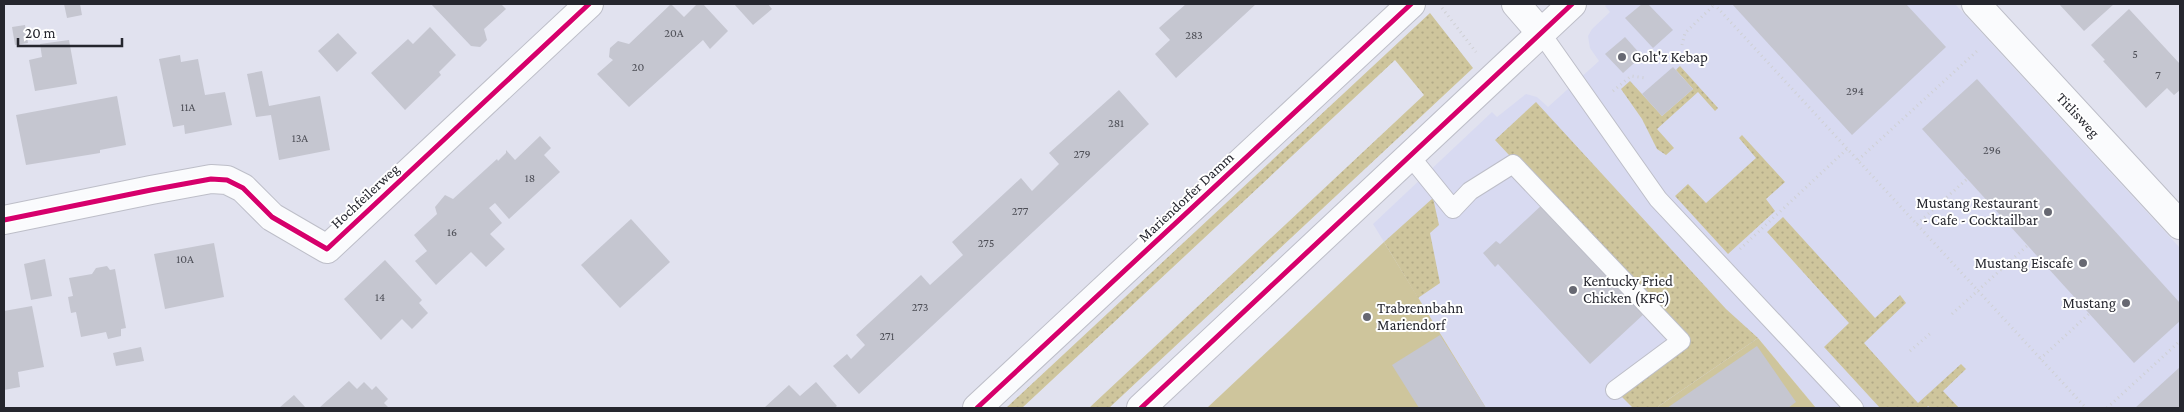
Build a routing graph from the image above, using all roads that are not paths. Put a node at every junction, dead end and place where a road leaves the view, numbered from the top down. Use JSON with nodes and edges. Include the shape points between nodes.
{"nodes":[{"id":1,"x":589,"y":4,"type":"edge"},
{"id":2,"x":1411,"y":4,"type":"edge"},
{"id":3,"x":1516,"y":4,"type":"edge"},
{"id":4,"x":1572,"y":4,"type":"edge"},
{"id":5,"x":1976,"y":4,"type":"edge"},
{"id":6,"x":1541,"y":33,"type":"junction"},
{"id":7,"x":1410,"y":156,"type":"junction"},
{"id":8,"x":4,"y":220,"type":"edge"},
{"id":9,"x":2180,"y":225,"type":"edge"},
{"id":10,"x":1615,"y":390,"type":"dead end"},
{"id":11,"x":978,"y":408,"type":"edge"},
{"id":12,"x":1141,"y":408,"type":"edge"},
{"id":13,"x":1854,"y":408,"type":"edge"}],
"edges":[{"from":1,"to":8,"type":"main road","name":"Hochfeilerweg","via":[[327,249],[272,217],[243,188],[227,180],[211,179]]},
{"from":2,"to":11,"type":"main road","name":"Mariendorfer Damm"},
{"from":3,"to":6,"type":"main road"},
{"from":4,"to":6,"type":"main road"},
{"from":5,"to":9,"type":"main road","name":"Titlisweg"},
{"from":6,"to":7,"type":"main road"},
{"from":6,"to":13,"type":"lane","via":[[1658,199]]},
{"from":7,"to":10,"type":"lane","via":[[1453,209],[1470,191],[1513,164],[1681,341]]},
{"from":7,"to":12,"type":"main road"}]}
